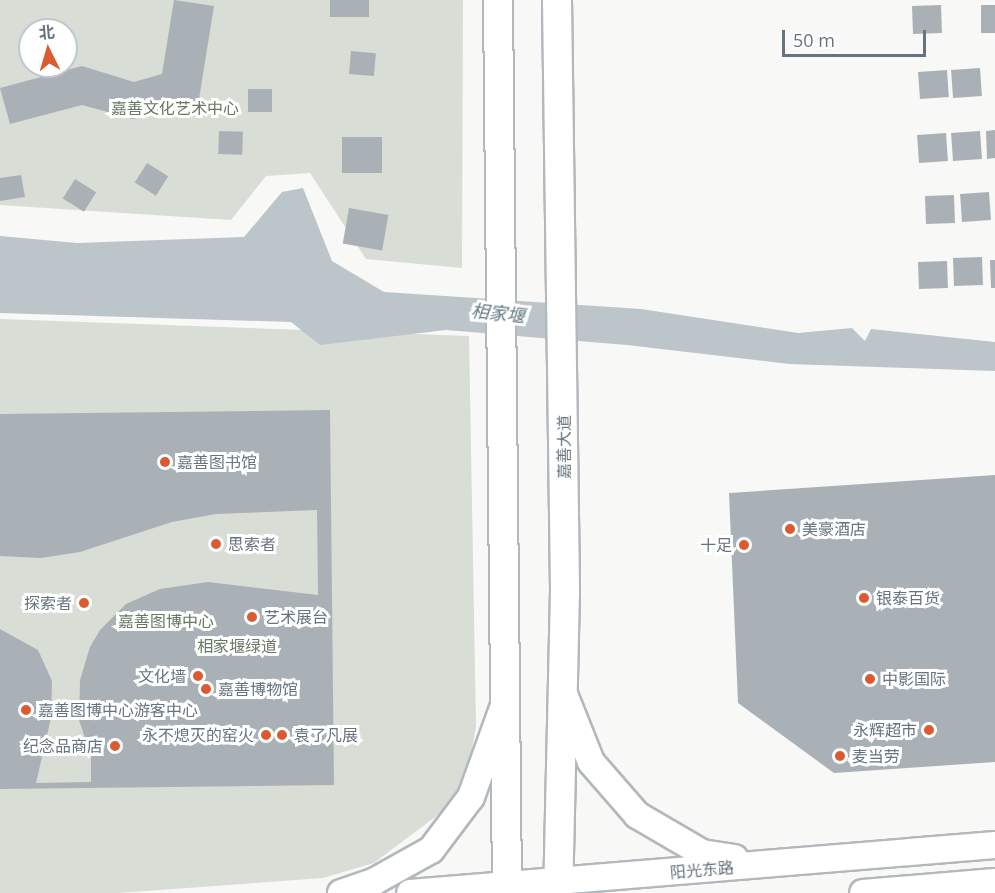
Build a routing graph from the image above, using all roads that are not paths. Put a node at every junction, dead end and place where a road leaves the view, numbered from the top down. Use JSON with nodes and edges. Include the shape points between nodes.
{"nodes":[{"id":1,"x":498,"y":0,"type":"edge"},
{"id":2,"x":557,"y":0,"type":"edge"},
{"id":3,"x":562,"y":691,"type":"junction"},
{"id":4,"x":505,"y":702,"type":"junction"},
{"id":5,"x":995,"y":845,"type":"edge"},
{"id":6,"x":780,"y":863,"type":"junction"},
{"id":7,"x":995,"y":882,"type":"edge"},
{"id":8,"x":558,"y":888,"type":"edge"},
{"id":9,"x":507,"y":889,"type":"edge"},
{"id":10,"x":341,"y":893,"type":"edge"},
{"id":11,"x":410,"y":893,"type":"edge"},
{"id":12,"x":863,"y":893,"type":"edge"}],
"edges":[{"from":1,"to":4,"type":"main road"},
{"from":2,"to":3,"type":"main road","name":"嘉善大道","via":[[564,276]]},
{"from":3,"to":6,"type":"main road","via":[[591,762],[637,815],[702,854]]},
{"from":3,"to":8,"type":"main road","name":"嘉善大道"},
{"from":4,"to":9,"type":"main road"},
{"from":4,"to":10,"type":"main road","via":[[471,797],[431,850],[375,881]]},
{"from":5,"to":6,"type":"main road","name":"阳光东路"},
{"from":6,"to":8,"type":"main road","name":"阳光东路"},
{"from":7,"to":12,"type":"main road"},
{"from":8,"to":9,"type":"main road","name":"阳光东路"},
{"from":9,"to":11,"type":"main road","name":"阳光东路"}]}
